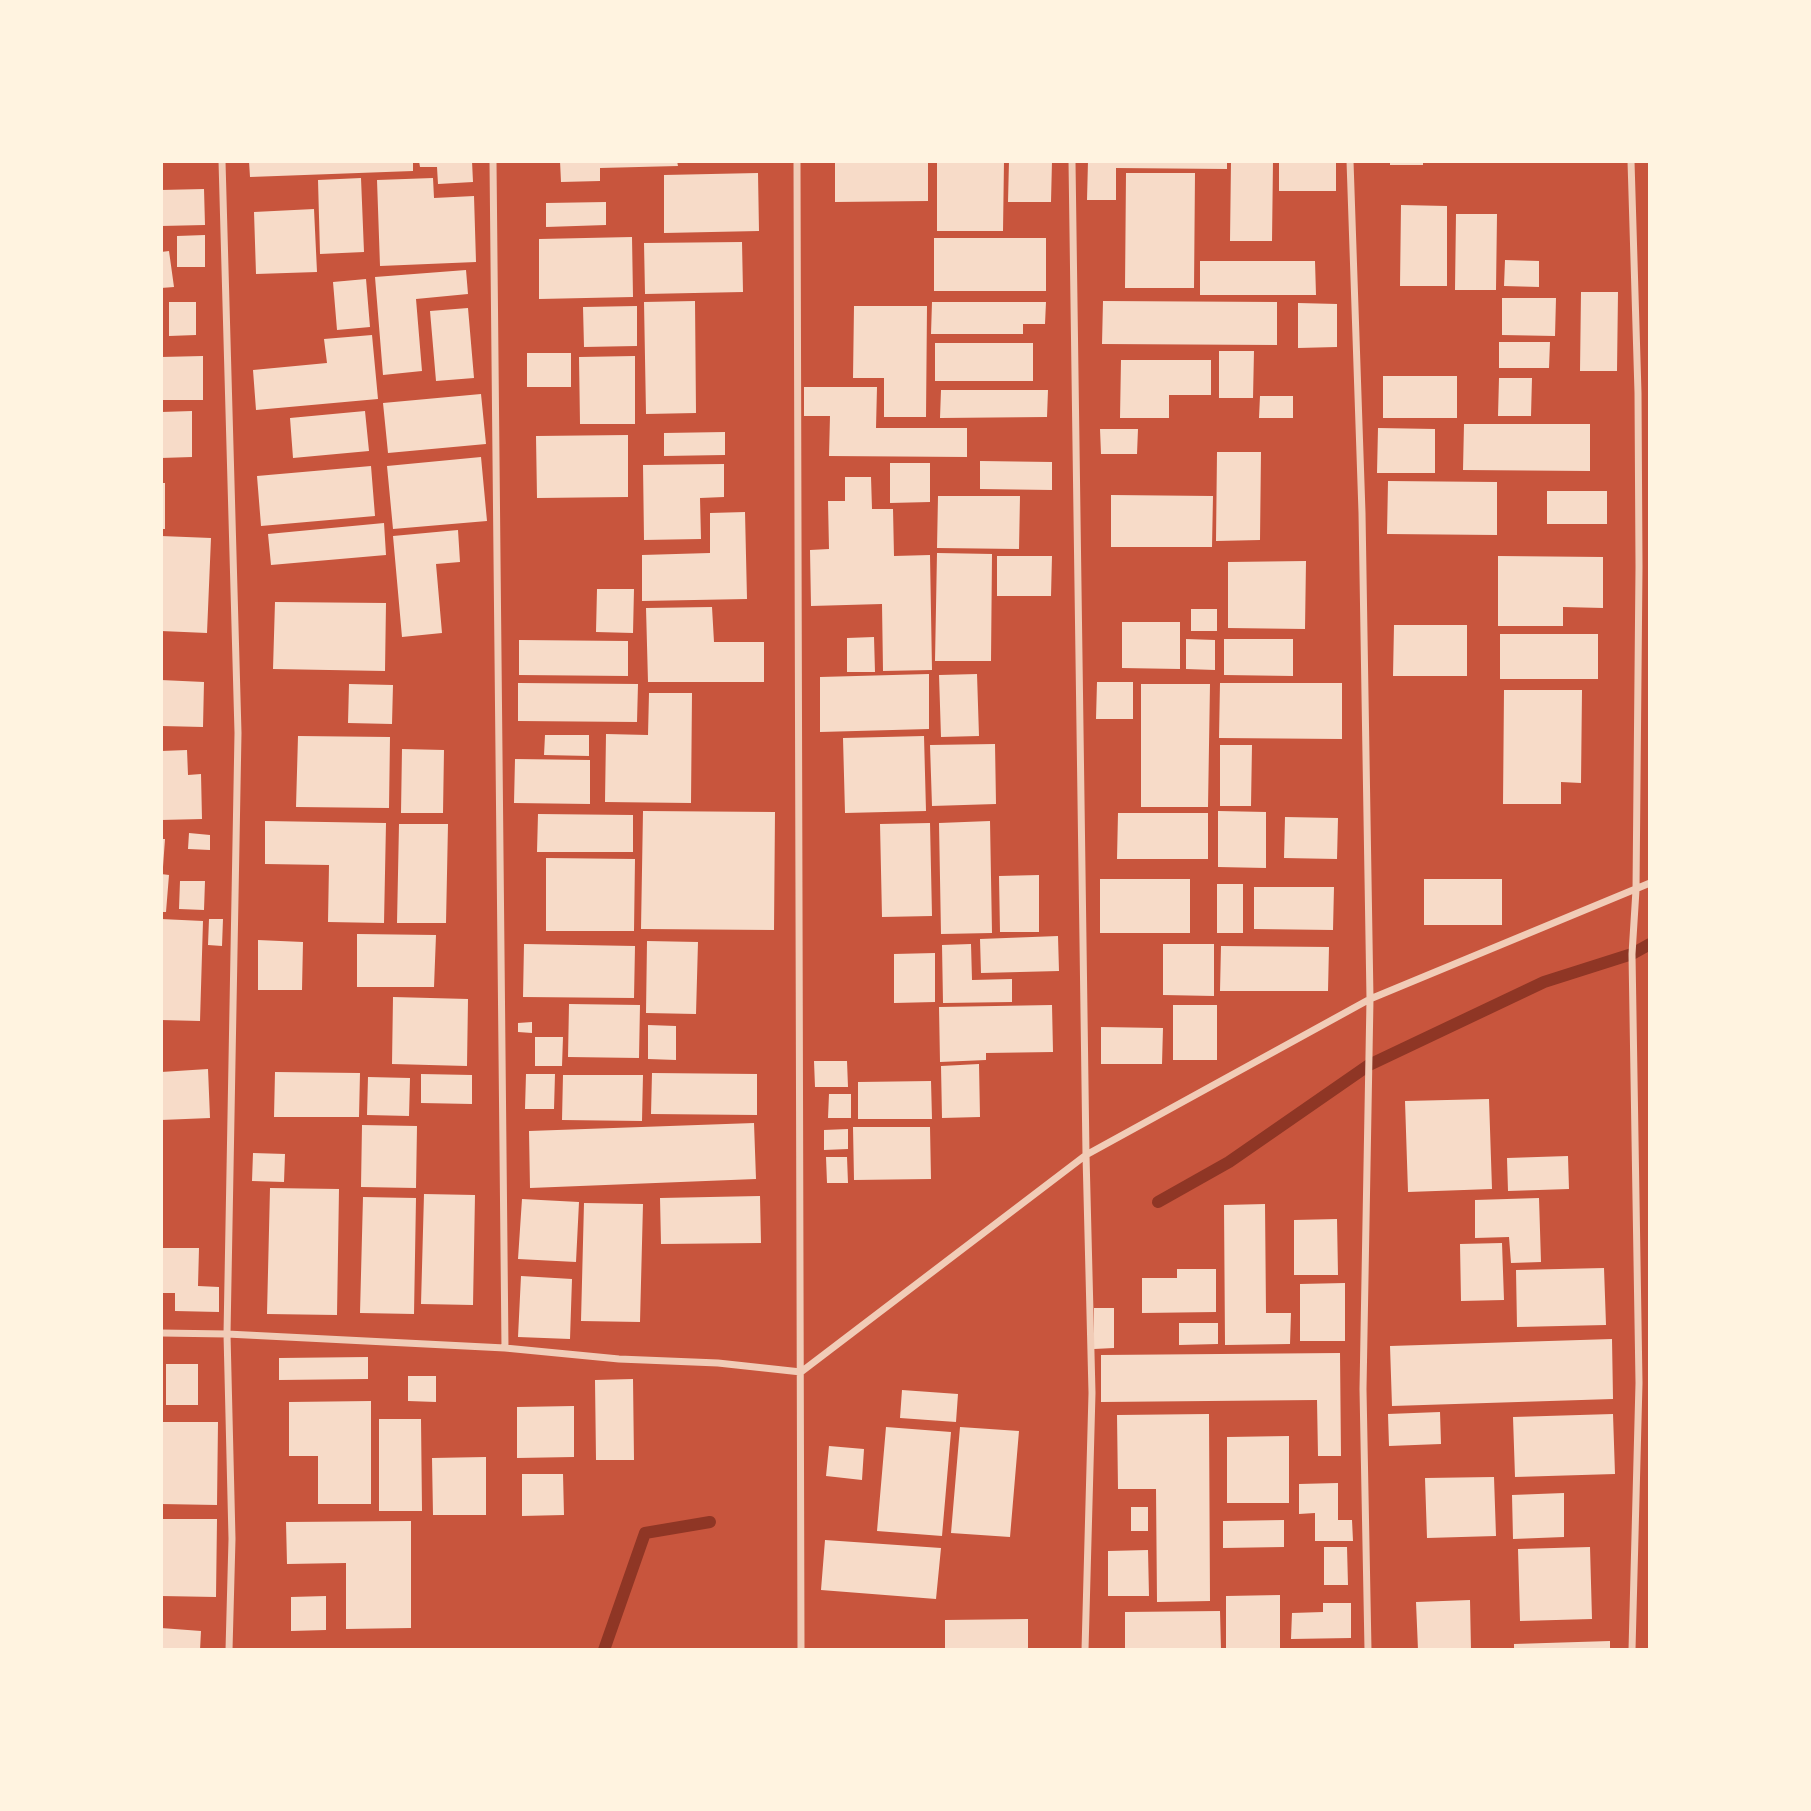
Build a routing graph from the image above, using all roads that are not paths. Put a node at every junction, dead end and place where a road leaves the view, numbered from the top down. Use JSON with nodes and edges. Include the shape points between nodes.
{"nodes":[{"id":1,"x":222,"y":161,"type":"edge"},
{"id":2,"x":493,"y":161,"type":"edge"},
{"id":3,"x":797,"y":161,"type":"edge"},
{"id":4,"x":1072,"y":161,"type":"edge"},
{"id":5,"x":1350,"y":161,"type":"edge"},
{"id":6,"x":1631,"y":161,"type":"edge"},
{"id":7,"x":1650,"y":883,"type":"edge"},
{"id":8,"x":1636,"y":890,"type":"junction"},
{"id":9,"x":1370,"y":999,"type":"junction"},
{"id":10,"x":1086,"y":1155,"type":"junction"},
{"id":11,"x":161,"y":1333,"type":"edge"},
{"id":12,"x":227,"y":1334,"type":"junction"},
{"id":13,"x":505,"y":1348,"type":"junction"},
{"id":14,"x":801,"y":1373,"type":"junction"},
{"id":15,"x":229,"y":1650,"type":"edge"},
{"id":16,"x":801,"y":1650,"type":"edge"},
{"id":17,"x":1085,"y":1650,"type":"edge"},
{"id":18,"x":1368,"y":1650,"type":"edge"},
{"id":19,"x":1632,"y":1650,"type":"edge"}],
"edges":[{"from":1,"to":12,"type":"street","via":[[238,733]]},
{"from":2,"to":13,"type":"street"},
{"from":3,"to":14,"type":"street"},
{"from":4,"to":10,"type":"street"},
{"from":5,"to":9,"type":"street"},
{"from":6,"to":8,"type":"street","via":[[1638,406]]},
{"from":7,"to":8,"type":"street"},
{"from":8,"to":9,"type":"street"},
{"from":8,"to":19,"type":"street","via":[[1632,954],[1639,1383]]},
{"from":9,"to":10,"type":"street"},
{"from":9,"to":18,"type":"street","via":[[1363,1389]]},
{"from":10,"to":14,"type":"street"},
{"from":10,"to":17,"type":"street","via":[[1091,1393]]},
{"from":11,"to":12,"type":"street"},
{"from":12,"to":13,"type":"street"},
{"from":12,"to":15,"type":"street","via":[[232,1539]]},
{"from":13,"to":14,"type":"street"},
{"from":14,"to":16,"type":"street"}]}
